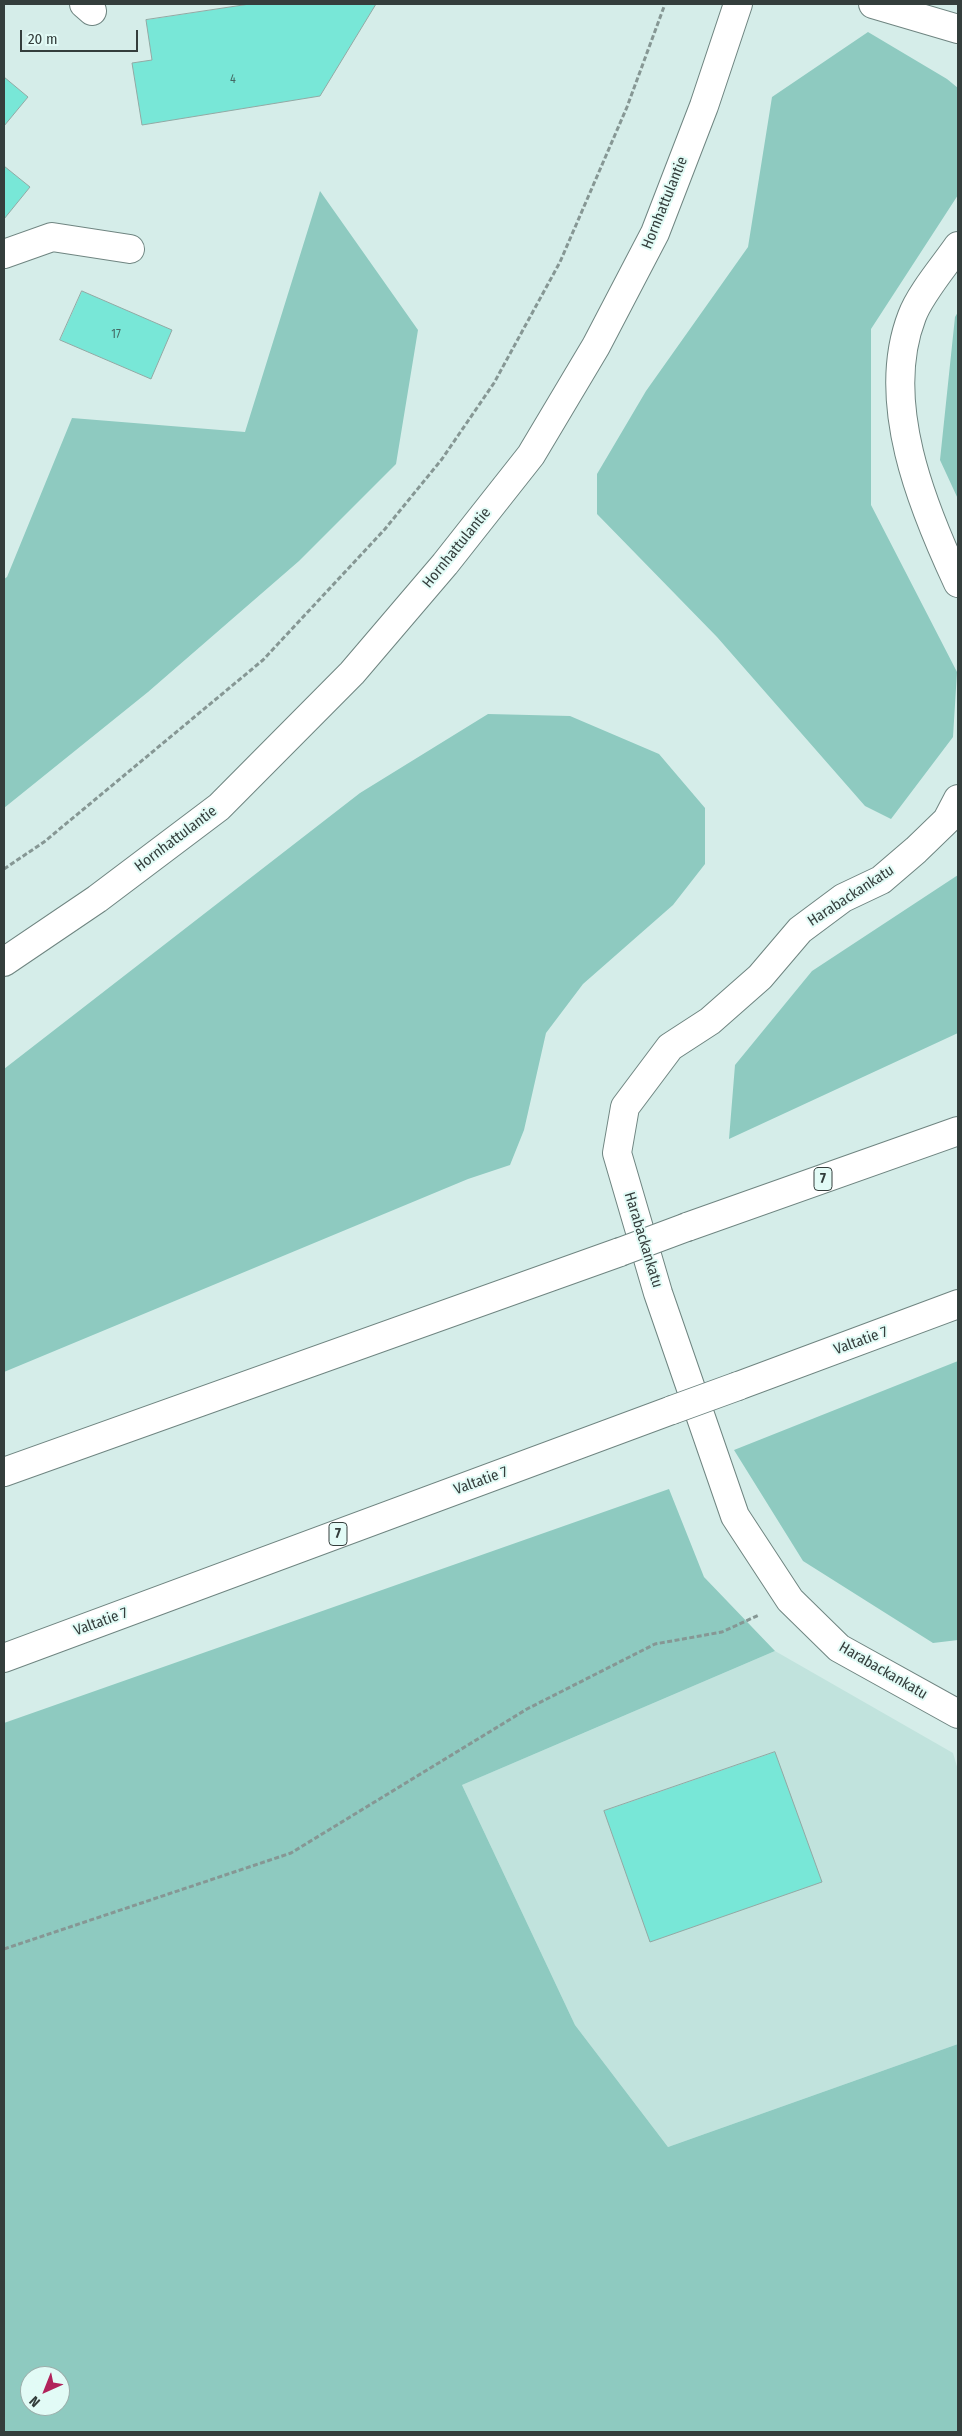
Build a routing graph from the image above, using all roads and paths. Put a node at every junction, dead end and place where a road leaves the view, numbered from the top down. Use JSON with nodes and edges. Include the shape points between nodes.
{"nodes":[{"id":1,"x":665,"y":4,"type":"edge"},
{"id":2,"x":738,"y":4,"type":"edge"},
{"id":3,"x":873,"y":4,"type":"edge"},
{"id":4,"x":958,"y":29,"type":"edge"},
{"id":5,"x":958,"y":246,"type":"edge"},
{"id":6,"x":130,"y":249,"type":"dead end"},
{"id":7,"x":4,"y":254,"type":"edge"},
{"id":8,"x":958,"y":583,"type":"edge"},
{"id":9,"x":958,"y":799,"type":"edge"},
{"id":10,"x":4,"y":869,"type":"edge"},
{"id":11,"x":4,"y":962,"type":"edge"},
{"id":12,"x":958,"y":1131,"type":"edge"},
{"id":13,"x":958,"y":1304,"type":"edge"},
{"id":14,"x":4,"y":1472,"type":"edge"},
{"id":15,"x":790,"y":1600,"type":"junction"},
{"id":16,"x":4,"y":1658,"type":"edge"},
{"id":17,"x":958,"y":1714,"type":"edge"},
{"id":18,"x":4,"y":1949,"type":"edge"}],
"edges":[{"from":1,"to":10,"type":"path","via":[[627,107],[560,262],[494,383],[442,459],[385,529],[263,660],[51,836]]},
{"from":2,"to":11,"type":"main road","name":"Hornhattulantie","via":[[704,106],[654,233],[596,346],[530,455],[445,564],[352,673],[219,807],[97,899]]},
{"from":3,"to":4,"type":"main road"},
{"from":5,"to":8,"type":"main road","via":[[912,315],[901,367],[902,408],[912,467],[942,550]]},
{"from":6,"to":7,"type":"main road","via":[[52,237]]},
{"from":9,"to":15,"type":"main road","name":"Harabackankatu","via":[[947,820],[895,868],[881,880],[843,898],[800,930],[760,977],[710,1021],[670,1047],[626,1107],[617,1153],[658,1293],[735,1516]]},
{"from":12,"to":14,"type":"main road","number":"7","bridge":true},
{"from":13,"to":16,"type":"main road","name":"Valtatie 7","number":"7","bridge":true},
{"from":15,"to":17,"type":"main road","name":"Harabackankatu","via":[[839,1648]]},
{"from":15,"to":18,"type":"path","via":[[722,1632],[655,1644],[527,1709],[291,1853]]}]}
